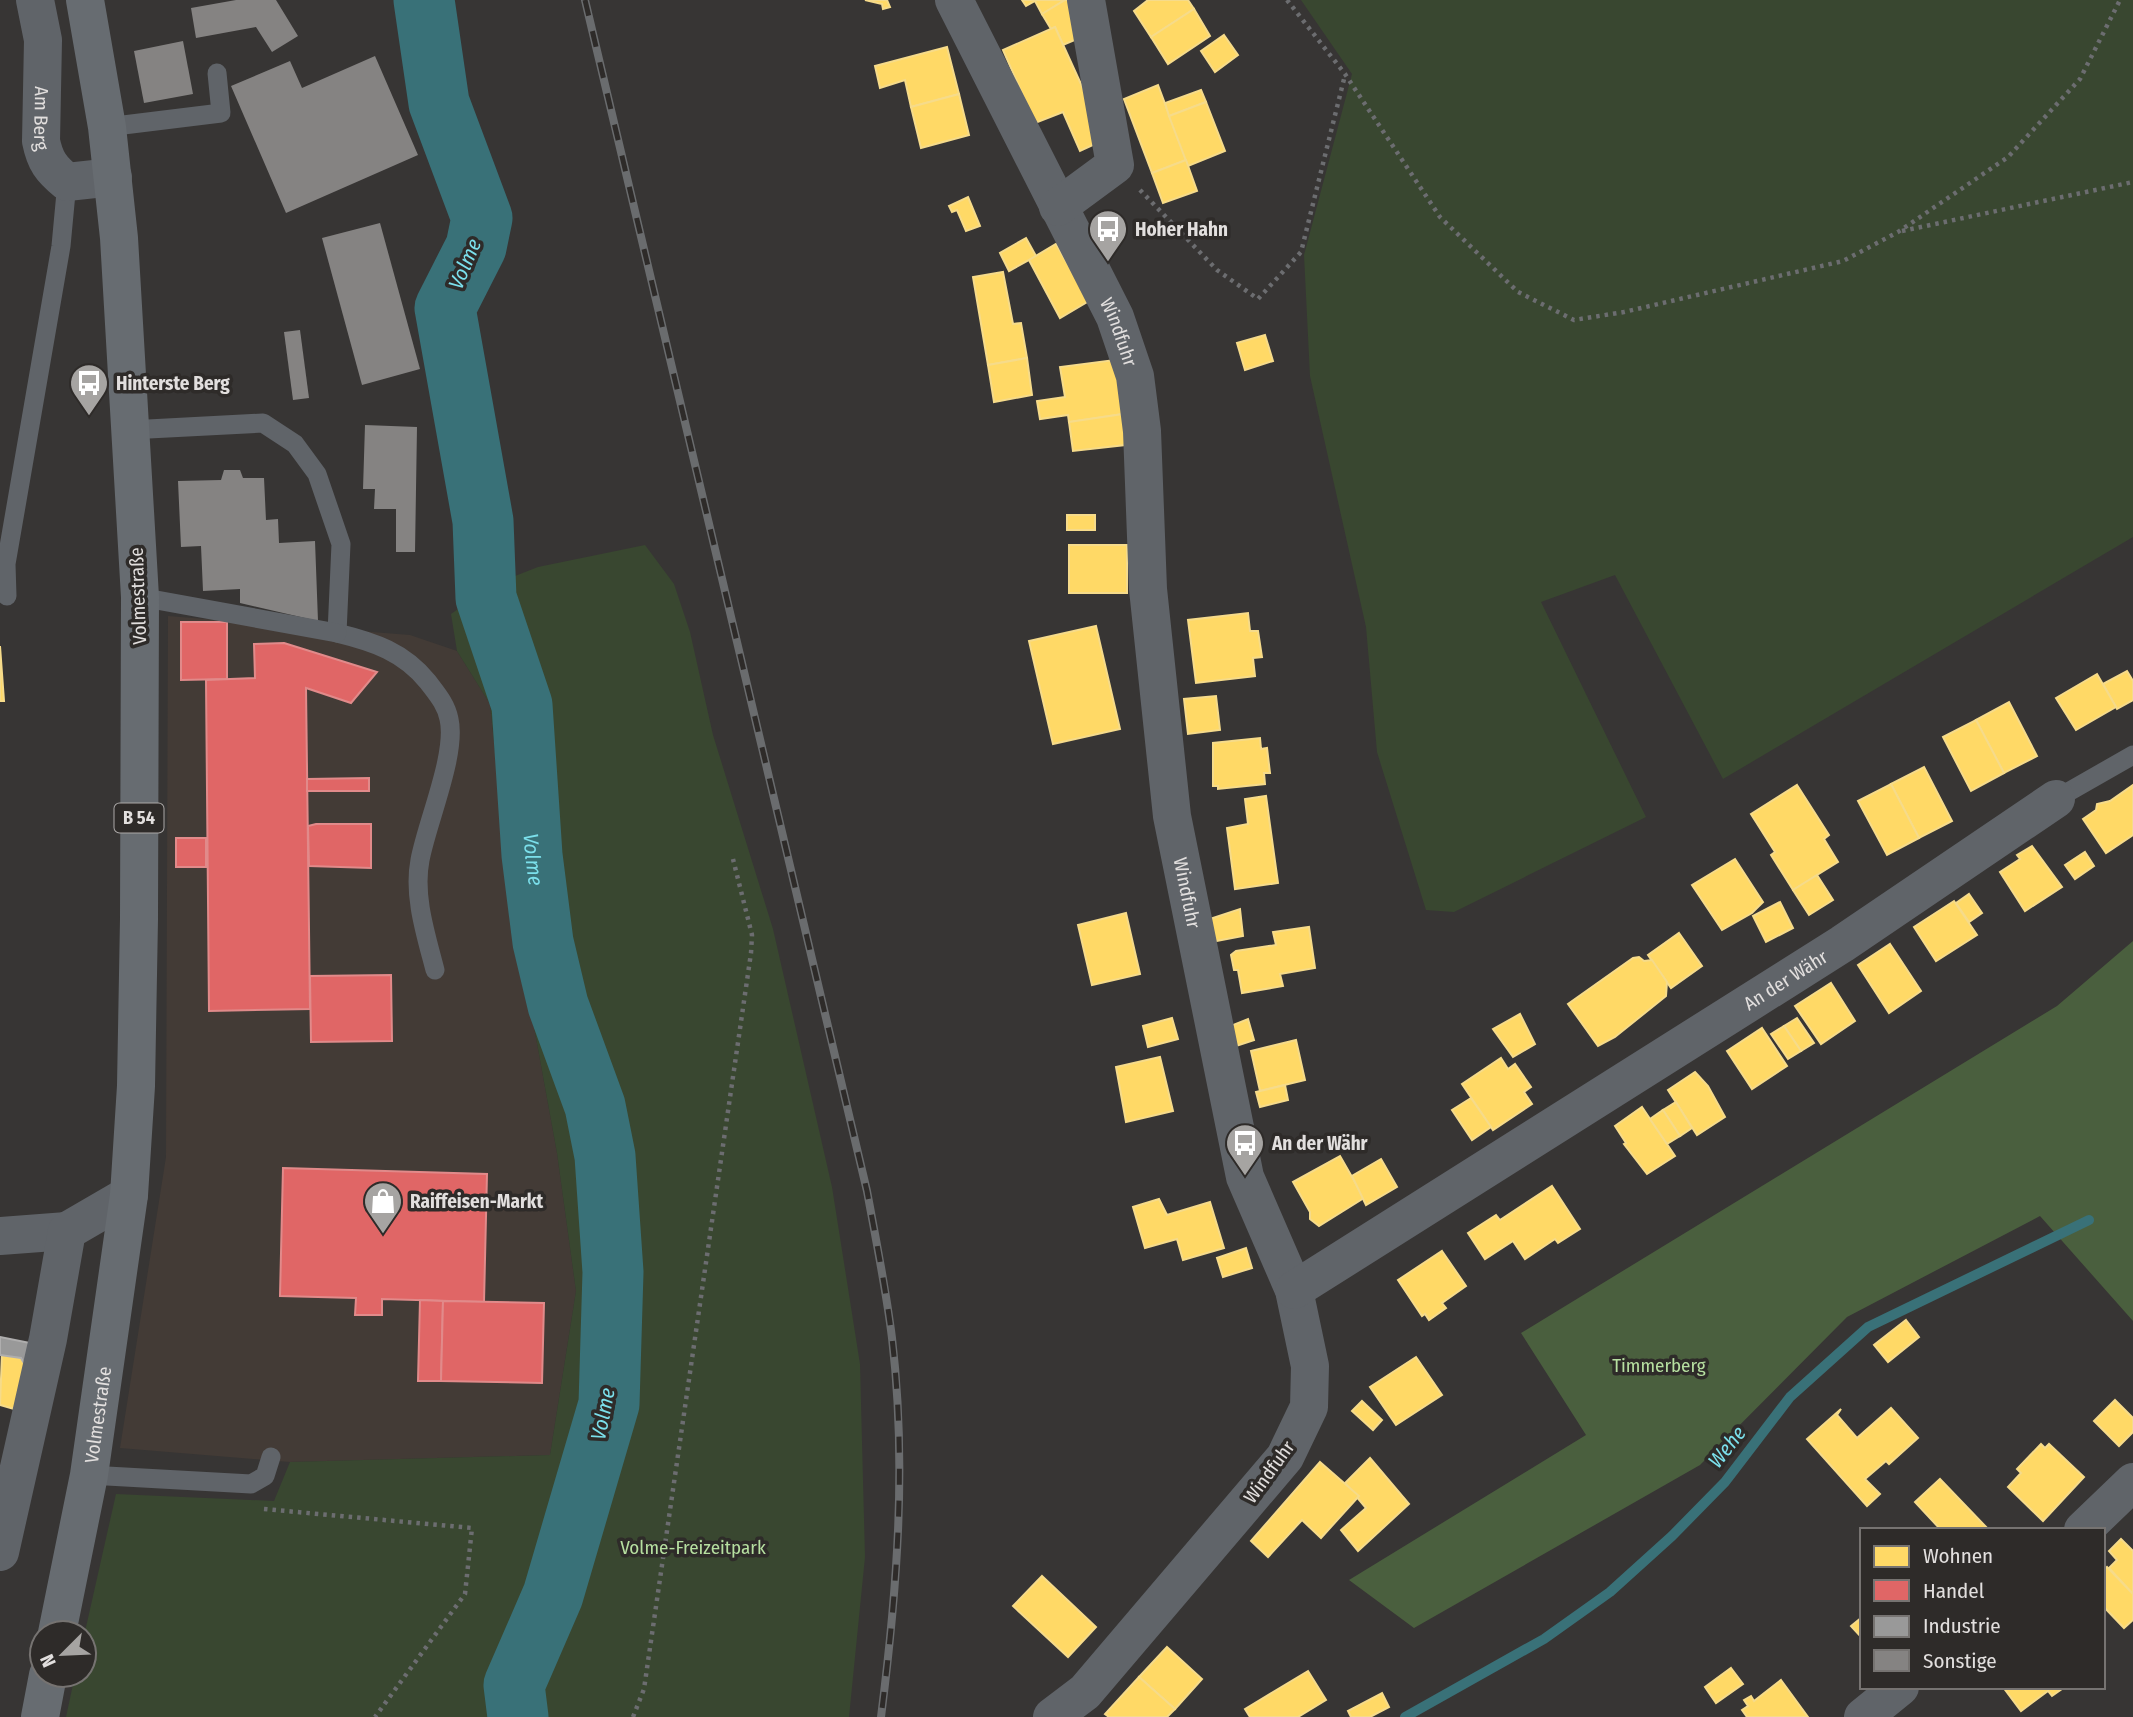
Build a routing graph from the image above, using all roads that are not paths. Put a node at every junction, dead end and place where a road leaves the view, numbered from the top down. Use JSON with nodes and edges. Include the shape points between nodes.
{"nodes":[{"id":1,"x":34,"y":0,"type":"edge"},
{"id":2,"x":85,"y":0,"type":"edge"},
{"id":3,"x":954,"y":0,"type":"edge"},
{"id":4,"x":1086,"y":0,"type":"edge"},
{"id":5,"x":218,"y":73,"type":"dead end"},
{"id":6,"x":107,"y":127,"type":"junction"},
{"id":7,"x":113,"y":177,"type":"junction"},
{"id":8,"x":67,"y":182,"type":"junction"},
{"id":9,"x":1058,"y":207,"type":"junction"},
{"id":10,"x":129,"y":430,"type":"junction"},
{"id":11,"x":7,"y":596,"type":"dead end"},
{"id":12,"x":140,"y":597,"type":"junction"},
{"id":13,"x":337,"y":633,"type":"junction"},
{"id":14,"x":2133,"y":755,"type":"edge"},
{"id":15,"x":2056,"y":799,"type":"joint"},
{"id":16,"x":435,"y":970,"type":"dead end"},
{"id":17,"x":129,"y":1195,"type":"junction"},
{"id":18,"x":67,"y":1231,"type":"junction"},
{"id":19,"x":0,"y":1236,"type":"edge"},
{"id":20,"x":1294,"y":1290,"type":"junction"},
{"id":21,"x":271,"y":1457,"type":"dead end"},
{"id":22,"x":89,"y":1475,"type":"junction"},
{"id":23,"x":2133,"y":1482,"type":"edge"},
{"id":24,"x":2084,"y":1528,"type":"edge"},
{"id":25,"x":0,"y":1552,"type":"edge"},
{"id":26,"x":60,"y":1619,"type":"edge"},
{"id":27,"x":45,"y":1689,"type":"edge"},
{"id":28,"x":1898,"y":1689,"type":"edge"},
{"id":29,"x":40,"y":1717,"type":"edge"},
{"id":30,"x":1052,"y":1717,"type":"edge"},
{"id":31,"x":1863,"y":1717,"type":"edge"}],
"edges":[{"from":1,"to":8,"type":"street","name":"Am Berg","via":[[43,40],[41,141],[50,168]]},
{"from":2,"to":6,"type":"main road","name":"Volmestraße","number":"B 54"},
{"from":3,"to":9,"type":"street","name":"Windfuhr"},
{"from":4,"to":9,"type":"street","via":[[1115,165]]},
{"from":5,"to":6,"type":"lane","via":[[221,113]]},
{"from":6,"to":7,"type":"main road","name":"Volmestraße","number":"B 54"},
{"from":7,"to":8,"type":"street"},
{"from":7,"to":10,"type":"main road","name":"Volmestraße","number":"B 54"},
{"from":8,"to":11,"type":"lane","via":[[61,246],[6,564]]},
{"from":9,"to":20,"type":"street","name":"Windfuhr","via":[[1115,317],[1135,376],[1142,431],[1148,589],[1172,816],[1245,1177]]},
{"from":10,"to":12,"type":"main road","name":"Volmestraße","number":"B 54"},
{"from":10,"to":13,"type":"lane","via":[[263,423],[295,444],[317,474],[341,544]]},
{"from":12,"to":13,"type":"lane"},
{"from":12,"to":17,"type":"main road","name":"Volmestraße","number":"B 54","via":[[136,1086]]},
{"from":13,"to":16,"type":"lane","via":[[378,643],[414,665],[443,700],[450,720],[450,741],[419,862],[421,916]]},
{"from":14,"to":15,"type":"lane","name":"An der Währ"},
{"from":15,"to":20,"type":"street","name":"An der Währ","via":[[1831,951]]},
{"from":17,"to":18,"type":"street"},
{"from":17,"to":22,"type":"main road","name":"Volmestraße","number":"B 54"},
{"from":18,"to":19,"type":"street"},
{"from":18,"to":25,"type":"street"},
{"from":20,"to":30,"type":"street","name":"Windfuhr","via":[[1310,1366],[1309,1407],[1285,1457],[1085,1692]]},
{"from":21,"to":22,"type":"lane","via":[[265,1476],[251,1484]]},
{"from":22,"to":26,"type":"main road","name":"Volmestraße","number":"B 54"},
{"from":23,"to":24,"type":"street"},
{"from":27,"to":29,"type":"main road"},
{"from":28,"to":31,"type":"street"}]}
